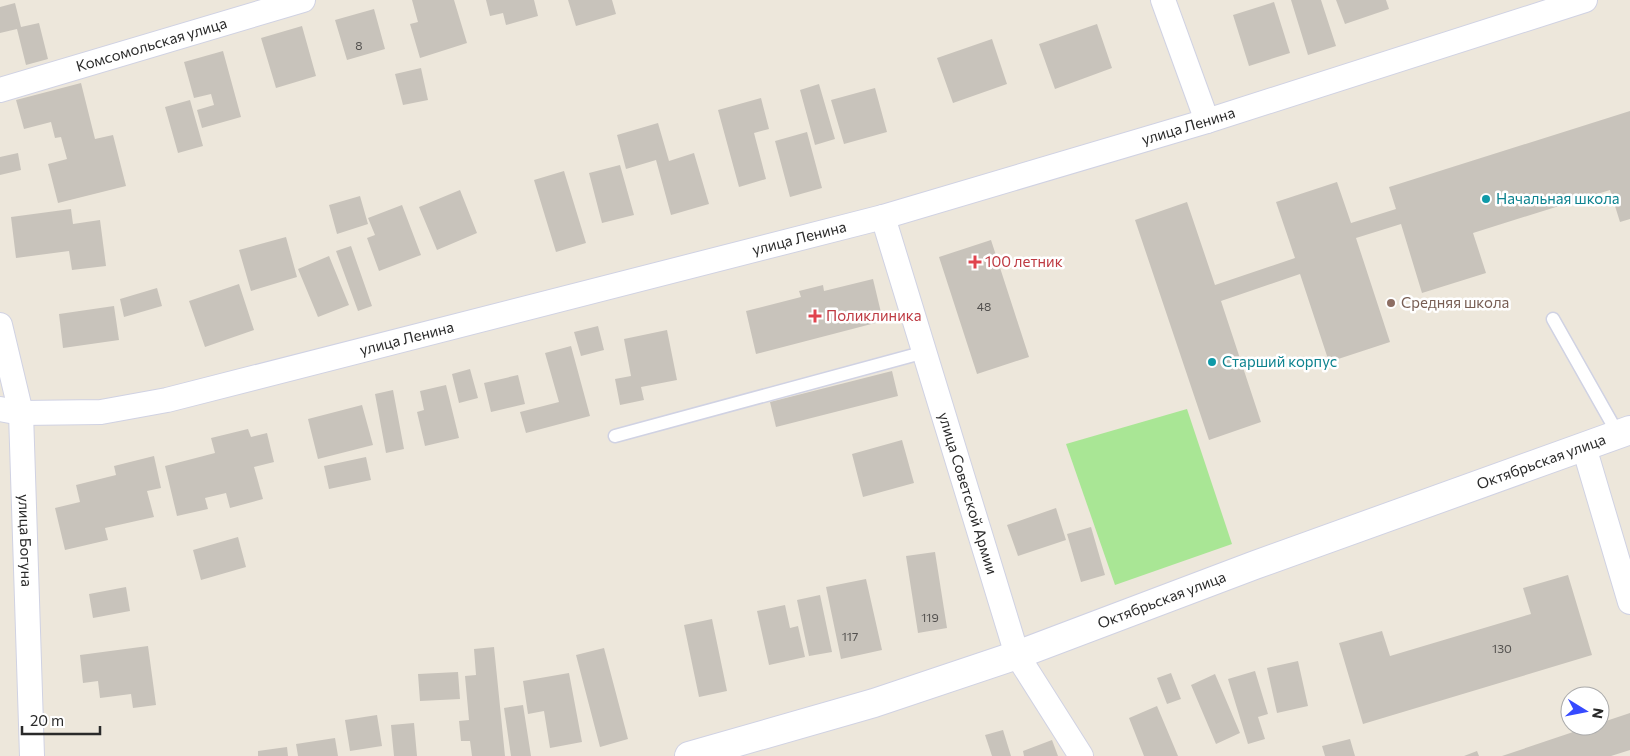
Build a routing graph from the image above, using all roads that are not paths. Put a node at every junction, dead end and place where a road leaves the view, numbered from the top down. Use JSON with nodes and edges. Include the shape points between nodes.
{"nodes":[{"id":1,"x":303,"y":0,"type":"edge"},
{"id":2,"x":1163,"y":0,"type":"edge"},
{"id":3,"x":1585,"y":0,"type":"edge"},
{"id":4,"x":0,"y":90,"type":"edge"},
{"id":5,"x":1207,"y":121,"type":"junction"},
{"id":6,"x":883,"y":217,"type":"junction"},
{"id":7,"x":1553,"y":319,"type":"dead end"},
{"id":8,"x":0,"y":325,"type":"edge"},
{"id":9,"x":925,"y":352,"type":"junction"},
{"id":10,"x":10,"y":411,"type":"edge"},
{"id":11,"x":1624,"y":432,"type":"edge"},
{"id":12,"x":615,"y":436,"type":"dead end"},
{"id":13,"x":1584,"y":448,"type":"junction"},
{"id":14,"x":1630,"y":602,"type":"edge"},
{"id":15,"x":1017,"y":655,"type":"junction"},
{"id":16,"x":32,"y":756,"type":"edge"},
{"id":17,"x":689,"y":756,"type":"edge"},
{"id":18,"x":1081,"y":756,"type":"edge"}],
"edges":[{"from":1,"to":4,"type":"street","name":"Комсомольская улица"},
{"from":2,"to":5,"type":"street"},
{"from":3,"to":5,"type":"street","name":"улица Ленина"},
{"from":5,"to":6,"type":"street","name":"улица Ленина"},
{"from":6,"to":9,"type":"street","name":"улица Советской Армии"},
{"from":6,"to":10,"type":"street","name":"улица Ленина","via":[[167,400],[101,412]]},
{"from":7,"to":11,"type":"lane"},
{"from":8,"to":10,"type":"street","name":"улица Богуна"},
{"from":9,"to":12,"type":"lane"},
{"from":9,"to":15,"type":"street","name":"улица Советской Армии"},
{"from":10,"to":16,"type":"street","name":"улица Богуна"},
{"from":11,"to":13,"type":"street","name":"Октябрьская улица"},
{"from":13,"to":14,"type":"street"},
{"from":13,"to":15,"type":"street","name":"Октябрьская улица","via":[[1255,565]]},
{"from":15,"to":17,"type":"street","name":"Октябрьская улица","via":[[874,703]]},
{"from":15,"to":18,"type":"street","name":"улица Советской Армии"}]}
